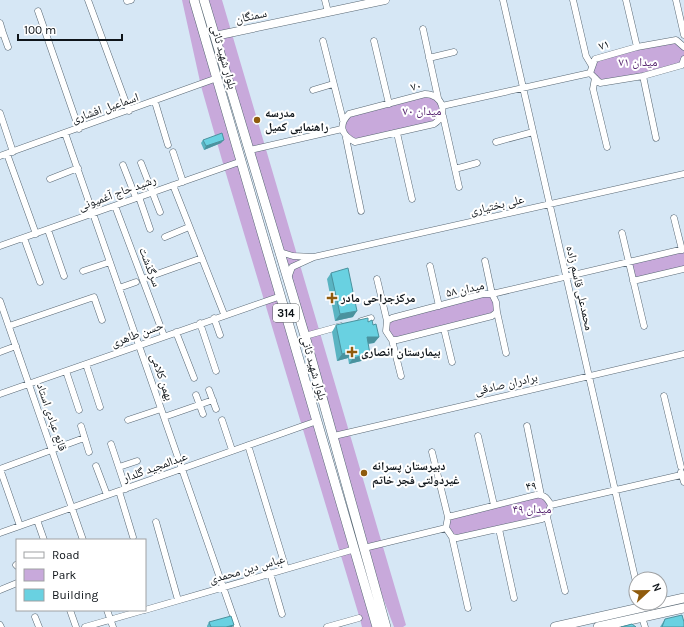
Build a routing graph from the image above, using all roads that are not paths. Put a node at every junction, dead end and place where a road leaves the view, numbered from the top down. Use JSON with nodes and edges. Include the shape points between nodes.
{"nodes":[{"id":1,"x":88,"y":0,"type":"edge"},
{"id":2,"x":194,"y":0,"type":"edge"},
{"id":3,"x":204,"y":0,"type":"edge"},
{"id":4,"x":325,"y":0,"type":"edge"},
{"id":5,"x":385,"y":0,"type":"edge"},
{"id":6,"x":503,"y":0,"type":"edge"},
{"id":7,"x":573,"y":0,"type":"edge"},
{"id":8,"x":626,"y":0,"type":"edge"},
{"id":9,"x":676,"y":0,"type":"edge"},
{"id":10,"x":38,"y":11,"type":"dead end"},
{"id":11,"x":328,"y":12,"type":"junction"},
{"id":12,"x":0,"y":23,"type":"edge"},
{"id":13,"x":422,"y":29,"type":"dead end"},
{"id":14,"x":2,"y":33,"type":"edge"},
{"id":15,"x":684,"y":36,"type":"edge"},
{"id":16,"x":210,"y":37,"type":"junction"},
{"id":17,"x":323,"y":41,"type":"dead end"},
{"id":18,"x":374,"y":41,"type":"dead end"},
{"id":19,"x":8,"y":47,"type":"dead end"},
{"id":20,"x":683,"y":47,"type":"edge"},
{"id":21,"x":637,"y":48,"type":"junction"},
{"id":22,"x":454,"y":52,"type":"dead end"},
{"id":23,"x":429,"y":58,"type":"junction"},
{"id":24,"x":684,"y":59,"type":"edge"},
{"id":25,"x":592,"y":66,"type":"junction"},
{"id":26,"x":227,"y":75,"type":"junction"},
{"id":27,"x":593,"y":75,"type":"junction"},
{"id":28,"x":643,"y":76,"type":"junction"},
{"id":29,"x":217,"y":78,"type":"junction"},
{"id":30,"x":333,"y":84,"type":"junction"},
{"id":31,"x":523,"y":88,"type":"junction"},
{"id":32,"x":313,"y":90,"type":"dead end"},
{"id":33,"x":438,"y":98,"type":"junction"},
{"id":34,"x":155,"y":102,"type":"junction"},
{"id":35,"x":388,"y":104,"type":"junction"},
{"id":36,"x":442,"y":106,"type":"junction"},
{"id":37,"x":129,"y":111,"type":"junction"},
{"id":38,"x":0,"y":113,"type":"edge"},
{"id":39,"x":443,"y":116,"type":"junction"},
{"id":40,"x":343,"y":120,"type":"junction"},
{"id":41,"x":79,"y":129,"type":"junction"},
{"id":42,"x":342,"y":129,"type":"junction"},
{"id":43,"x":533,"y":132,"type":"junction"},
{"id":44,"x":65,"y":133,"type":"junction"},
{"id":45,"x":397,"y":133,"type":"junction"},
{"id":46,"x":346,"y":138,"type":"junction"},
{"id":47,"x":656,"y":138,"type":"dead end"},
{"id":48,"x":496,"y":142,"type":"dead end"},
{"id":49,"x":168,"y":146,"type":"dead end"},
{"id":50,"x":607,"y":147,"type":"dead end"},
{"id":51,"x":250,"y":150,"type":"junction"},
{"id":52,"x":174,"y":152,"type":"dead end"},
{"id":53,"x":10,"y":153,"type":"junction"},
{"id":54,"x":0,"y":156,"type":"edge"},
{"id":55,"x":242,"y":161,"type":"junction"},
{"id":56,"x":142,"y":163,"type":"dead end"},
{"id":57,"x":477,"y":163,"type":"dead end"},
{"id":58,"x":123,"y":164,"type":"dead end"},
{"id":59,"x":78,"y":168,"type":"junction"},
{"id":60,"x":455,"y":169,"type":"junction"},
{"id":61,"x":684,"y":174,"type":"edge"},
{"id":62,"x":50,"y":179,"type":"dead end"},
{"id":63,"x":183,"y":182,"type":"junction"},
{"id":64,"x":173,"y":185,"type":"junction"},
{"id":65,"x":459,"y":187,"type":"dead end"},
{"id":66,"x":153,"y":192,"type":"junction"},
{"id":67,"x":137,"y":198,"type":"junction"},
{"id":68,"x":412,"y":199,"type":"dead end"},
{"id":69,"x":550,"y":204,"type":"junction"},
{"id":70,"x":115,"y":206,"type":"junction"},
{"id":71,"x":362,"y":211,"type":"dead end"},
{"id":72,"x":160,"y":212,"type":"dead end"},
{"id":73,"x":93,"y":213,"type":"junction"},
{"id":74,"x":674,"y":218,"type":"dead end"},
{"id":75,"x":189,"y":227,"type":"junction"},
{"id":76,"x":150,"y":229,"type":"dead end"},
{"id":77,"x":48,"y":230,"type":"junction"},
{"id":78,"x":622,"y":233,"type":"dead end"},
{"id":79,"x":36,"y":234,"type":"junction"},
{"id":80,"x":165,"y":237,"type":"dead end"},
{"id":81,"x":24,"y":238,"type":"junction"},
{"id":82,"x":0,"y":246,"type":"edge"},
{"id":83,"x":683,"y":250,"type":"edge"},
{"id":84,"x":280,"y":252,"type":"junction"},
{"id":85,"x":202,"y":258,"type":"junction"},
{"id":86,"x":314,"y":258,"type":"junction"},
{"id":87,"x":485,"y":261,"type":"dead end"},
{"id":88,"x":110,"y":262,"type":"junction"},
{"id":89,"x":628,"y":262,"type":"junction"},
{"id":90,"x":430,"y":266,"type":"dead end"},
{"id":91,"x":684,"y":269,"type":"edge"},
{"id":92,"x":83,"y":271,"type":"dead end"},
{"id":93,"x":64,"y":276,"type":"dead end"},
{"id":94,"x":566,"y":276,"type":"junction"},
{"id":95,"x":288,"y":278,"type":"junction"},
{"id":96,"x":143,"y":279,"type":"junction"},
{"id":97,"x":377,"y":279,"type":"dead end"},
{"id":98,"x":633,"y":281,"type":"junction"},
{"id":99,"x":40,"y":282,"type":"dead end"},
{"id":100,"x":136,"y":282,"type":"dead end"},
{"id":101,"x":119,"y":288,"type":"junction"},
{"id":102,"x":292,"y":292,"type":"junction"},
{"id":103,"x":492,"y":294,"type":"junction"},
{"id":104,"x":281,"y":296,"type":"junction"},
{"id":105,"x":0,"y":301,"type":"edge"},
{"id":106,"x":439,"y":306,"type":"junction"},
{"id":107,"x":497,"y":312,"type":"junction"},
{"id":108,"x":224,"y":314,"type":"junction"},
{"id":109,"x":214,"y":318,"type":"junction"},
{"id":110,"x":372,"y":318,"type":"dead end"},
{"id":111,"x":102,"y":320,"type":"dead end"},
{"id":112,"x":387,"y":321,"type":"junction"},
{"id":113,"x":357,"y":322,"type":"edge"},
{"id":114,"x":200,"y":323,"type":"junction"},
{"id":115,"x":349,"y":324,"type":"edge"},
{"id":116,"x":9,"y":326,"type":"junction"},
{"id":117,"x":644,"y":326,"type":"dead end"},
{"id":118,"x":444,"y":329,"type":"junction"},
{"id":119,"x":176,"y":332,"type":"junction"},
{"id":120,"x":220,"y":335,"type":"dead end"},
{"id":121,"x":164,"y":336,"type":"junction"},
{"id":122,"x":305,"y":336,"type":"junction"},
{"id":123,"x":392,"y":340,"type":"junction"},
{"id":124,"x":139,"y":345,"type":"junction"},
{"id":125,"x":16,"y":346,"type":"junction"},
{"id":126,"x":0,"y":352,"type":"edge"},
{"id":127,"x":506,"y":353,"type":"dead end"},
{"id":128,"x":684,"y":354,"type":"edge"},
{"id":129,"x":452,"y":362,"type":"dead end"},
{"id":130,"x":86,"y":364,"type":"junction"},
{"id":131,"x":66,"y":371,"type":"junction"},
{"id":132,"x":216,"y":371,"type":"dead end"},
{"id":133,"x":401,"y":376,"type":"dead end"},
{"id":134,"x":589,"y":376,"type":"junction"},
{"id":135,"x":194,"y":378,"type":"dead end"},
{"id":136,"x":29,"y":384,"type":"junction"},
{"id":137,"x":209,"y":390,"type":"dead end"},
{"id":138,"x":0,"y":394,"type":"edge"},
{"id":139,"x":196,"y":395,"type":"dead end"},
{"id":140,"x":664,"y":396,"type":"dead end"},
{"id":141,"x":213,"y":400,"type":"junction"},
{"id":142,"x":200,"y":405,"type":"junction"},
{"id":143,"x":100,"y":407,"type":"dead end"},
{"id":144,"x":161,"y":409,"type":"junction"},
{"id":145,"x":216,"y":409,"type":"dead end"},
{"id":146,"x":79,"y":410,"type":"dead end"},
{"id":147,"x":203,"y":414,"type":"dead end"},
{"id":148,"x":164,"y":417,"type":"junction"},
{"id":149,"x":128,"y":420,"type":"dead end"},
{"id":150,"x":222,"y":420,"type":"dead end"},
{"id":151,"x":317,"y":421,"type":"junction"},
{"id":152,"x":81,"y":426,"type":"dead end"},
{"id":153,"x":527,"y":426,"type":"dead end"},
{"id":154,"x":334,"y":436,"type":"junction"},
{"id":155,"x":478,"y":436,"type":"dead end"},
{"id":156,"x":84,"y":438,"type":"junction"},
{"id":157,"x":111,"y":444,"type":"dead end"},
{"id":158,"x":248,"y":445,"type":"junction"},
{"id":159,"x":52,"y":450,"type":"junction"},
{"id":160,"x":232,"y":450,"type":"junction"},
{"id":161,"x":89,"y":452,"type":"dead end"},
{"id":162,"x":432,"y":452,"type":"dead end"},
{"id":163,"x":137,"y":460,"type":"dead end"},
{"id":164,"x":683,"y":465,"type":"edge"},
{"id":165,"x":96,"y":466,"type":"dead end"},
{"id":166,"x":119,"y":467,"type":"junction"},
{"id":167,"x":0,"y":469,"type":"edge"},
{"id":168,"x":182,"y":469,"type":"junction"},
{"id":169,"x":682,"y":478,"type":"edge"},
{"id":170,"x":126,"y":489,"type":"junction"},
{"id":171,"x":119,"y":491,"type":"junction"},
{"id":172,"x":615,"y":491,"type":"junction"},
{"id":173,"x":107,"y":495,"type":"junction"},
{"id":174,"x":541,"y":495,"type":"junction"},
{"id":175,"x":494,"y":505,"type":"junction"},
{"id":176,"x":551,"y":505,"type":"junction"},
{"id":177,"x":72,"y":508,"type":"junction"},
{"id":178,"x":448,"y":517,"type":"junction"},
{"id":179,"x":547,"y":517,"type":"junction"},
{"id":180,"x":37,"y":520,"type":"junction"},
{"id":181,"x":156,"y":522,"type":"dead end"},
{"id":182,"x":20,"y":526,"type":"junction"},
{"id":183,"x":446,"y":528,"type":"junction"},
{"id":184,"x":499,"y":529,"type":"junction"},
{"id":185,"x":0,"y":533,"type":"edge"},
{"id":186,"x":133,"y":537,"type":"dead end"},
{"id":187,"x":452,"y":537,"type":"junction"},
{"id":188,"x":44,"y":539,"type":"edge"},
{"id":189,"x":83,"y":539,"type":"edge"},
{"id":190,"x":364,"y":548,"type":"junction"},
{"id":191,"x":354,"y":549,"type":"junction"},
{"id":192,"x":286,"y":569,"type":"junction"},
{"id":193,"x":633,"y":571,"type":"edge"},
{"id":194,"x":270,"y":573,"type":"junction"},
{"id":195,"x":16,"y":585,"type":"edge"},
{"id":196,"x":223,"y":587,"type":"junction"},
{"id":197,"x":0,"y":590,"type":"edge"},
{"id":198,"x":565,"y":591,"type":"dead end"},
{"id":199,"x":514,"y":598,"type":"dead end"},
{"id":200,"x":684,"y":598,"type":"edge"},
{"id":201,"x":178,"y":600,"type":"junction"},
{"id":202,"x":668,"y":601,"type":"edge"},
{"id":203,"x":468,"y":608,"type":"dead end"},
{"id":204,"x":628,"y":608,"type":"edge"},
{"id":205,"x":684,"y":608,"type":"edge"},
{"id":206,"x":146,"y":609,"type":"edge"},
{"id":207,"x":70,"y":611,"type":"edge"},
{"id":208,"x":107,"y":611,"type":"edge"},
{"id":209,"x":141,"y":611,"type":"edge"},
{"id":210,"x":282,"y":614,"type":"dead end"},
{"id":211,"x":35,"y":617,"type":"dead end"},
{"id":212,"x":642,"y":617,"type":"junction"},
{"id":213,"x":359,"y":618,"type":"dead end"},
{"id":214,"x":111,"y":620,"type":"junction"},
{"id":215,"x":39,"y":627,"type":"edge"},
{"id":216,"x":76,"y":627,"type":"edge"},
{"id":217,"x":85,"y":627,"type":"edge"},
{"id":218,"x":113,"y":627,"type":"edge"},
{"id":219,"x":237,"y":627,"type":"edge"},
{"id":220,"x":327,"y":627,"type":"edge"},
{"id":221,"x":377,"y":627,"type":"edge"},
{"id":222,"x":386,"y":627,"type":"edge"},
{"id":223,"x":554,"y":627,"type":"edge"},
{"id":224,"x":598,"y":627,"type":"edge"},
{"id":225,"x":644,"y":627,"type":"edge"}],
"edges":[{"from":1,"to":37,"type":"street"},
{"from":2,"to":16,"type":"main road","name":"بلوار شهید ثانی","number":"314"},
{"from":3,"to":16,"type":"main road","name":"بلوار شهید ثانی","number":"314"},
{"from":4,"to":11,"type":"street"},
{"from":5,"to":11,"type":"main road","name":"سمنگان"},
{"from":6,"to":31,"type":"street","name":"محمدعلی قاسم زاده"},
{"from":7,"to":25,"type":"street","via":[[586,56]]},
{"from":8,"to":21,"type":"street"},
{"from":9,"to":15,"type":"street"},
{"from":10,"to":41,"type":"street"},
{"from":11,"to":16,"type":"main road","name":"سمنگان"},
{"from":12,"to":14,"type":"street"},
{"from":13,"to":23,"type":"street"},
{"from":14,"to":19,"type":"street"},
{"from":15,"to":20,"type":"street"},
{"from":16,"to":26,"type":"main road","name":"بلوار شهید ثانی","number":"314"},
{"from":16,"to":29,"type":"main road","name":"بلوار شهید ثانی","number":"314"},
{"from":17,"to":30,"type":"street"},
{"from":18,"to":35,"type":"street"},
{"from":20,"to":21,"type":"street","name":"۷۱","via":[[676,40]]},
{"from":21,"to":25,"type":"street","name":"۷۱","via":[[595,59]]},
{"from":22,"to":23,"type":"street"},
{"from":23,"to":33,"type":"street"},
{"from":24,"to":28,"type":"street","via":[[682,65]]},
{"from":25,"to":27,"type":"street","name":"۷۱"},
{"from":26,"to":29,"type":"main road"},
{"from":26,"to":51,"type":"main road","name":"بلوار شهید ثانی","number":"314"},
{"from":27,"to":28,"type":"street","via":[[600,83]]},
{"from":27,"to":31,"type":"street"},
{"from":27,"to":50,"type":"street","name":"۷۱","via":[[593,89]]},
{"from":28,"to":47,"type":"street"},
{"from":29,"to":34,"type":"street","name":"اسماعیل افشاری"},
{"from":29,"to":55,"type":"main road","name":"بلوار شهید ثانی","number":"314"},
{"from":30,"to":32,"type":"street"},
{"from":30,"to":40,"type":"street"},
{"from":31,"to":36,"type":"street"},
{"from":31,"to":43,"type":"street","name":"محمدعلی قاسم زاده"},
{"from":33,"to":35,"type":"street","name":"۷۰","via":[[433,94],[425,94]]},
{"from":33,"to":36,"type":"street","name":"۷۰"},
{"from":34,"to":37,"type":"street","name":"اسماعیل افشاری"},
{"from":34,"to":49,"type":"street"},
{"from":35,"to":40,"type":"street","name":"۷۰","via":[[349,114]]},
{"from":36,"to":39,"type":"street","name":"۷۰"},
{"from":37,"to":41,"type":"street","name":"اسماعیل افشاری"},
{"from":38,"to":53,"type":"street"},
{"from":39,"to":45,"type":"street","via":[[434,124]]},
{"from":39,"to":60,"type":"street","name":"۷۰"},
{"from":40,"to":42,"type":"street"},
{"from":41,"to":44,"type":"street","name":"اسماعیل افشاری"},
{"from":42,"to":46,"type":"street"},
{"from":42,"to":51,"type":"street"},
{"from":43,"to":48,"type":"street"},
{"from":43,"to":69,"type":"street","name":"محمدعلی قاسم زاده"},
{"from":44,"to":53,"type":"street","name":"اسماعیل افشاری"},
{"from":44,"to":59,"type":"street","name":"بهمن کلامی"},
{"from":45,"to":46,"type":"street","via":[[355,142]]},
{"from":45,"to":68,"type":"street"},
{"from":46,"to":71,"type":"street"},
{"from":51,"to":84,"type":"main road","name":"بلوار شهید ثانی","number":"314"},
{"from":52,"to":63,"type":"street"},
{"from":53,"to":54,"type":"street","name":"اسماعیل افشاری"},
{"from":53,"to":79,"type":"street"},
{"from":55,"to":63,"type":"street","name":"رشید حاج آغمیونی"},
{"from":55,"to":104,"type":"main road","name":"بلوار شهید ثانی","number":"314"},
{"from":56,"to":66,"type":"street"},
{"from":57,"to":60,"type":"street"},
{"from":58,"to":67,"type":"street"},
{"from":59,"to":62,"type":"street"},
{"from":59,"to":73,"type":"street","name":"بهمن کلامی"},
{"from":60,"to":65,"type":"street","name":"۷۰"},
{"from":61,"to":69,"type":"street","name":"علی بختیاری"},
{"from":63,"to":64,"type":"street","name":"رشید حاج آغمیونی"},
{"from":64,"to":66,"type":"street","name":"رشید حاج آغمیونی"},
{"from":64,"to":75,"type":"street"},
{"from":66,"to":67,"type":"street","name":"رشید حاج آغمیونی"},
{"from":66,"to":72,"type":"street"},
{"from":67,"to":70,"type":"street","name":"رشید حاج آغمیونی"},
{"from":67,"to":76,"type":"street"},
{"from":69,"to":86,"type":"street","name":"علی بختیاری"},
{"from":69,"to":94,"type":"street","name":"محمدعلی قاسم زاده"},
{"from":70,"to":73,"type":"street","name":"رشید حاج آغمیونی"},
{"from":70,"to":96,"type":"street","name":"سرگذشت"},
{"from":73,"to":77,"type":"street","name":"رشید حاج آغمیونی"},
{"from":73,"to":88,"type":"street","name":"بهمن کلامی"},
{"from":74,"to":83,"type":"street"},
{"from":75,"to":80,"type":"street"},
{"from":75,"to":85,"type":"street"},
{"from":77,"to":79,"type":"street","name":"رشید حاج آغمیونی"},
{"from":77,"to":93,"type":"street"},
{"from":78,"to":89,"type":"street"},
{"from":79,"to":81,"type":"street","name":"رشید حاج آغمیونی"},
{"from":81,"to":82,"type":"street","name":"رشید حاج آغمیونی"},
{"from":81,"to":99,"type":"street"},
{"from":83,"to":89,"type":"street"},
{"from":84,"to":86,"type":"street"},
{"from":84,"to":95,"type":"main road","name":"بلوار شهید ثانی","number":"314"},
{"from":85,"to":96,"type":"street"},
{"from":85,"to":108,"type":"street"},
{"from":86,"to":95,"type":"street","via":[[292,267]]},
{"from":87,"to":103,"type":"street"},
{"from":88,"to":92,"type":"street"},
{"from":88,"to":101,"type":"street","name":"بهمن کلامی"},
{"from":89,"to":94,"type":"street"},
{"from":89,"to":98,"type":"street"},
{"from":90,"to":106,"type":"street"},
{"from":91,"to":98,"type":"street"},
{"from":94,"to":103,"type":"street"},
{"from":94,"to":134,"type":"street","name":"محمدعلی قاسم زاده"},
{"from":95,"to":102,"type":"main road","name":"بلوار شهید ثانی","number":"314"},
{"from":96,"to":121,"type":"street","name":"سرگذشت"},
{"from":97,"to":112,"type":"street"},
{"from":98,"to":117,"type":"street"},
{"from":100,"to":101,"type":"street"},
{"from":101,"to":124,"type":"street","name":"بهمن کلامی"},
{"from":102,"to":104,"type":"main road"},
{"from":102,"to":122,"type":"main road","name":"بلوار شهید ثانی","number":"314"},
{"from":103,"to":106,"type":"street","name":"میدان ۵۸"},
{"from":103,"to":107,"type":"street","name":"میدان ۵۸"},
{"from":104,"to":108,"type":"street","name":"حسن طاهری"},
{"from":104,"to":151,"type":"main road","name":"بلوار شهید ثانی","number":"314"},
{"from":105,"to":116,"type":"street","name":"قانع عبادی استاد"},
{"from":106,"to":112,"type":"street","name":"میدان ۵۸"},
{"from":107,"to":118,"type":"street","via":[[488,317]]},
{"from":107,"to":127,"type":"street","name":"میدان ۵۸"},
{"from":108,"to":109,"type":"street","name":"حسن طاهری"},
{"from":109,"to":114,"type":"street","name":"حسن طاهری"},
{"from":109,"to":120,"type":"street"},
{"from":110,"to":113,"type":"street"},
{"from":111,"to":116,"type":"street","via":[[94,297]]},
{"from":112,"to":123,"type":"street","via":[[386,331]]},
{"from":114,"to":119,"type":"street","name":"حسن طاهری"},
{"from":114,"to":132,"type":"street"},
{"from":115,"to":122,"type":"street"},
{"from":116,"to":125,"type":"street","name":"قانع عبادی استاد"},
{"from":118,"to":123,"type":"street"},
{"from":118,"to":129,"type":"street"},
{"from":119,"to":121,"type":"street","name":"حسن طاهری"},
{"from":119,"to":135,"type":"street"},
{"from":121,"to":124,"type":"street","name":"حسن طاهری"},
{"from":122,"to":154,"type":"main road","name":"بلوار شهید ثانی","number":"314"},
{"from":123,"to":133,"type":"street"},
{"from":124,"to":130,"type":"street","name":"حسن طاهری"},
{"from":124,"to":144,"type":"street","name":"بهمن کلامی"},
{"from":125,"to":126,"type":"street"},
{"from":125,"to":136,"type":"street","name":"قانع عبادی استاد"},
{"from":128,"to":134,"type":"street","name":"برادران صادقی"},
{"from":130,"to":131,"type":"street","name":"حسن طاهری"},
{"from":130,"to":143,"type":"street"},
{"from":131,"to":136,"type":"street","name":"حسن طاهری"},
{"from":131,"to":146,"type":"street"},
{"from":134,"to":154,"type":"street","name":"برادران صادقی"},
{"from":134,"to":172,"type":"street","name":"محمدعلی قاسم زاده"},
{"from":136,"to":138,"type":"street","name":"حسن طاهری"},
{"from":136,"to":159,"type":"street","name":"قانع عبادی استاد"},
{"from":137,"to":141,"type":"street"},
{"from":139,"to":142,"type":"street"},
{"from":140,"to":164,"type":"street"},
{"from":141,"to":142,"type":"street"},
{"from":141,"to":145,"type":"street"},
{"from":142,"to":147,"type":"street"},
{"from":142,"to":148,"type":"street"},
{"from":144,"to":148,"type":"street","name":"بهمن کلامی"},
{"from":144,"to":149,"type":"street"},
{"from":148,"to":168,"type":"street","name":"بهمن کلامی"},
{"from":150,"to":160,"type":"street"},
{"from":151,"to":158,"type":"street","name":"عبدالمجید گلدار"},
{"from":151,"to":191,"type":"main road","name":"بلوار شهید ثانی","number":"314"},
{"from":152,"to":156,"type":"street"},
{"from":153,"to":174,"type":"street"},
{"from":154,"to":190,"type":"main road","name":"بلوار شهید ثانی","number":"314"},
{"from":155,"to":175,"type":"street"},
{"from":156,"to":159,"type":"street"},
{"from":156,"to":161,"type":"street"},
{"from":157,"to":166,"type":"street"},
{"from":158,"to":160,"type":"street","name":"عبدالمجید گلدار"},
{"from":158,"to":192,"type":"street"},
{"from":159,"to":167,"type":"street"},
{"from":159,"to":177,"type":"street","name":"قانع عبادی استاد"},
{"from":160,"to":168,"type":"street","name":"عبدالمجید گلدار"},
{"from":162,"to":178,"type":"street"},
{"from":163,"to":166,"type":"street"},
{"from":164,"to":169,"type":"street"},
{"from":165,"to":173,"type":"street"},
{"from":166,"to":170,"type":"street"},
{"from":167,"to":182,"type":"street"},
{"from":168,"to":170,"type":"street","name":"عبدالمجید گلدار"},
{"from":168,"to":196,"type":"street","name":"بهمن کلامی"},
{"from":169,"to":172,"type":"street"},
{"from":170,"to":171,"type":"street","name":"عبدالمجید گلدار"},
{"from":171,"to":173,"type":"street","name":"عبدالمجید گلدار"},
{"from":171,"to":186,"type":"street"},
{"from":172,"to":176,"type":"street"},
{"from":172,"to":193,"type":"street","name":"محمدعلی قاسم زاده"},
{"from":173,"to":177,"type":"street","name":"عبدالمجید گلدار"},
{"from":174,"to":175,"type":"street","name":"۴۹"},
{"from":174,"to":176,"type":"street","name":"۴۹","via":[[547,498]]},
{"from":175,"to":178,"type":"street","name":"۴۹"},
{"from":176,"to":179,"type":"street"},
{"from":177,"to":180,"type":"street","name":"عبدالمجید گلدار"},
{"from":177,"to":189,"type":"street","name":"قانع عبادی استاد"},
{"from":178,"to":183,"type":"street"},
{"from":179,"to":184,"type":"street"},
{"from":179,"to":198,"type":"street"},
{"from":180,"to":182,"type":"street","name":"عبدالمجید گلدار"},
{"from":180,"to":188,"type":"street"},
{"from":181,"to":201,"type":"street"},
{"from":182,"to":185,"type":"street","name":"عبدالمجید گلدار"},
{"from":183,"to":187,"type":"street"},
{"from":183,"to":190,"type":"street"},
{"from":184,"to":187,"type":"street"},
{"from":184,"to":199,"type":"street"},
{"from":187,"to":203,"type":"street"},
{"from":190,"to":222,"type":"main road","name":"بلوار شهید ثانی","number":"314"},
{"from":191,"to":192,"type":"street","name":"عباس دین محمدی"},
{"from":191,"to":221,"type":"main road","name":"بلوار شهید ثانی","number":"314"},
{"from":192,"to":194,"type":"street","name":"عباس دین محمدی"},
{"from":194,"to":196,"type":"street","name":"عباس دین محمدی"},
{"from":194,"to":210,"type":"street"},
{"from":195,"to":197,"type":"street"},
{"from":196,"to":201,"type":"street","name":"عباس دین محمدی"},
{"from":196,"to":219,"type":"street","name":"بهمن کلامی"},
{"from":200,"to":202,"type":"main road"},
{"from":201,"to":206,"type":"street","name":"عباس دین محمدی"},
{"from":204,"to":223,"type":"main road"},
{"from":205,"to":212,"type":"main road"},
{"from":207,"to":216,"type":"street"},
{"from":208,"to":214,"type":"street"},
{"from":209,"to":214,"type":"street","name":"عباس دین محمدی"},
{"from":211,"to":215,"type":"street"},
{"from":212,"to":224,"type":"main road"},
{"from":212,"to":225,"type":"street"},
{"from":213,"to":220,"type":"street"},
{"from":214,"to":217,"type":"street","name":"عباس دین محمدی"},
{"from":214,"to":218,"type":"street"}]}
